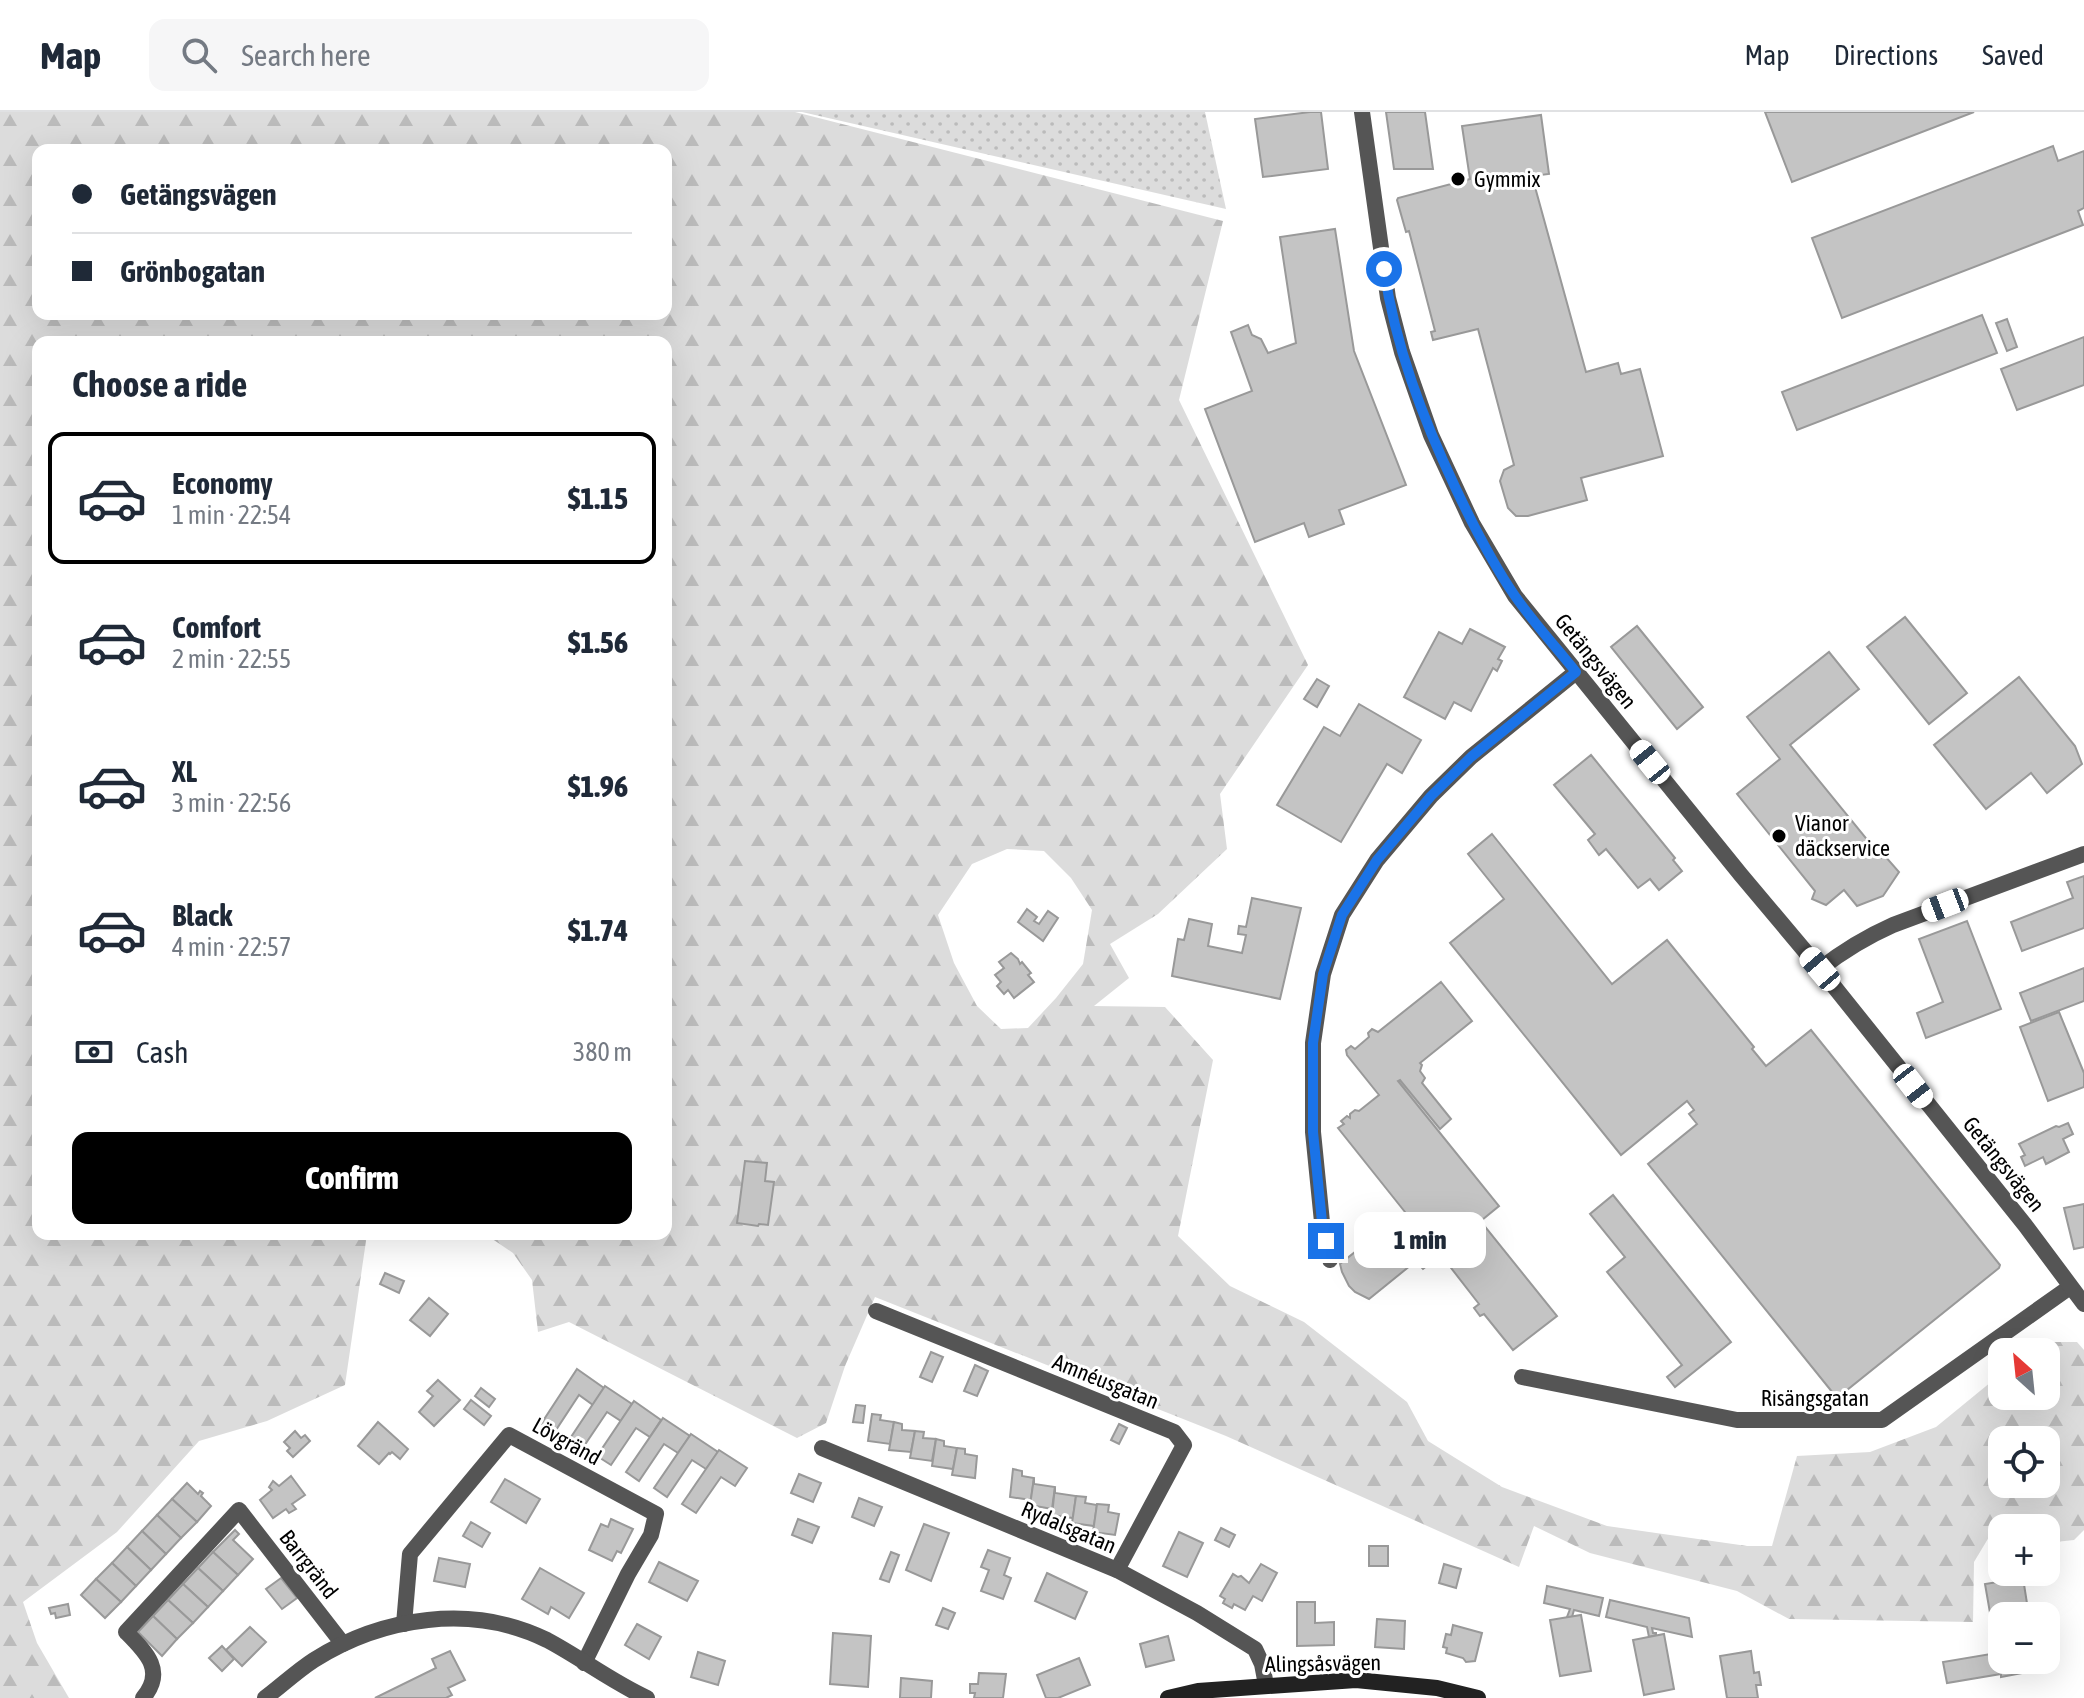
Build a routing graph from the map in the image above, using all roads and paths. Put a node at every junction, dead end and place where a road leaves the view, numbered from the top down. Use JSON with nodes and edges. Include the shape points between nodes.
{"nodes":[{"id":1,"x":1362,"y":112,"type":"edge"},
{"id":2,"x":1576,"y":672,"type":"junction"},
{"id":3,"x":2084,"y":854,"type":"edge"},
{"id":4,"x":1820,"y":969,"type":"junction"},
{"id":5,"x":1330,"y":1260,"type":"dead end"},
{"id":6,"x":2070,"y":1287,"type":"junction"},
{"id":7,"x":2084,"y":1304,"type":"edge"},
{"id":8,"x":876,"y":1311,"type":"dead end"},
{"id":9,"x":1522,"y":1377,"type":"dead end"},
{"id":10,"x":822,"y":1448,"type":"dead end"},
{"id":11,"x":1117,"y":1570,"type":"junction"},
{"id":12,"x":404,"y":1624,"type":"junction"},
{"id":13,"x":343,"y":1644,"type":"junction"},
{"id":14,"x":584,"y":1663,"type":"junction"},
{"id":15,"x":1266,"y":1685,"type":"junction"},
{"id":16,"x":143,"y":1698,"type":"edge"},
{"id":17,"x":265,"y":1698,"type":"edge"},
{"id":18,"x":647,"y":1698,"type":"edge"},
{"id":19,"x":1168,"y":1698,"type":"edge"},
{"id":20,"x":1478,"y":1698,"type":"edge"}],
"edges":[{"from":1,"to":2,"type":"street","name":"Getängsvägen","via":[[1388,298],[1431,435],[1472,523],[1515,596]]},
{"from":2,"to":4,"type":"street","name":"Getängsvägen"},
{"from":2,"to":5,"type":"street","via":[[1431,796],[1377,860],[1342,915],[1323,974],[1313,1043],[1313,1132]]},
{"from":3,"to":4,"type":"street","via":[[1893,925]]},
{"from":4,"to":6,"type":"street","name":"Getängsvägen"},
{"from":6,"to":7,"type":"street","name":"Getängsvägen"},
{"from":6,"to":9,"type":"street","name":"Risängsgatan","via":[[1882,1420],[1737,1420]]},
{"from":8,"to":11,"type":"street","name":"Amnéusgatan","via":[[1174,1432],[1184,1445]]},
{"from":10,"to":11,"type":"street","name":"Rydalsgatan"},
{"from":11,"to":15,"type":"street","name":"Rydalsgatan","via":[[1255,1649]]},
{"from":12,"to":13,"type":"street"},
{"from":12,"to":14,"type":"street","via":[[447,1618],[509,1626]]},
{"from":12,"to":14,"type":"street","name":"Lövgränd","via":[[410,1554],[509,1435],[656,1514],[651,1535]]},
{"from":13,"to":16,"type":"street","name":"Barrgränd","via":[[239,1510],[126,1632],[152,1664],[152,1686]]},
{"from":13,"to":17,"type":"street"},
{"from":14,"to":18,"type":"street"},
{"from":15,"to":19,"type":"main road","name":"Alingsåsvägen"},
{"from":15,"to":20,"type":"main road","name":"Alingsåsvägen","via":[[1356,1680]]}]}
